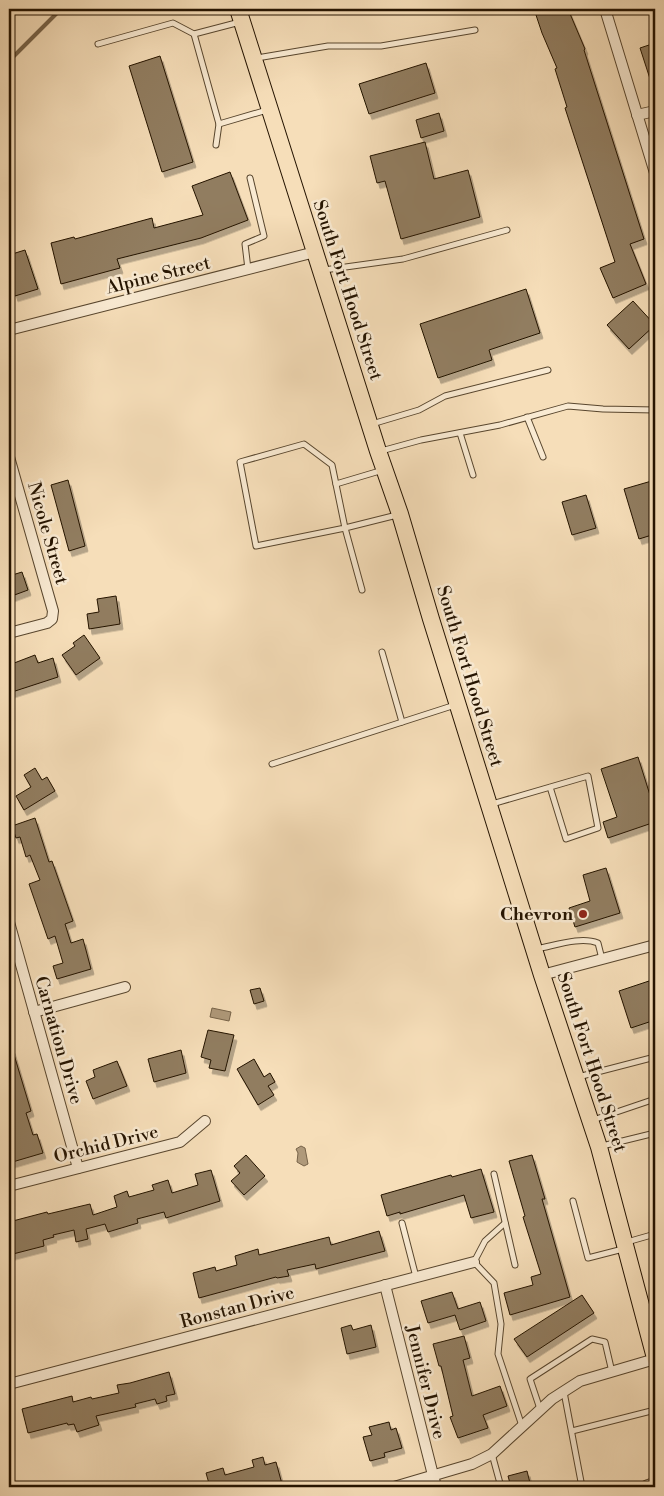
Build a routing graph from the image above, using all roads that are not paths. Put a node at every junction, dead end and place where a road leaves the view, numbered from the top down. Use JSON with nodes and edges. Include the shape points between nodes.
{"nodes":[{"id":1,"x":604,"y":9,"type":"edge"},
{"id":2,"x":240,"y":15,"type":"edge"},
{"id":3,"x":475,"y":30,"type":"dead end"},
{"id":4,"x":194,"y":34,"type":"junction"},
{"id":5,"x":98,"y":44,"type":"dead end"},
{"id":6,"x":254,"y":58,"type":"junction"},
{"id":7,"x":270,"y":109,"type":"junction"},
{"id":8,"x":655,"y":111,"type":"edge"},
{"id":9,"x":637,"y":115,"type":"junction"},
{"id":10,"x":219,"y":124,"type":"junction"},
{"id":11,"x":216,"y":145,"type":"dead end"},
{"id":12,"x":655,"y":173,"type":"edge"},
{"id":13,"x":250,"y":178,"type":"dead end"},
{"id":14,"x":506,"y":230,"type":"dead end"},
{"id":15,"x":315,"y":252,"type":"junction"},
{"id":16,"x":248,"y":269,"type":"junction"},
{"id":17,"x":321,"y":270,"type":"junction"},
{"id":18,"x":9,"y":330,"type":"edge"},
{"id":19,"x":548,"y":370,"type":"dead end"},
{"id":20,"x":655,"y":410,"type":"edge"},
{"id":21,"x":527,"y":417,"type":"junction"},
{"id":22,"x":370,"y":424,"type":"junction"},
{"id":23,"x":460,"y":433,"type":"junction"},
{"id":24,"x":378,"y":452,"type":"junction"},
{"id":25,"x":9,"y":457,"type":"edge"},
{"id":26,"x":543,"y":457,"type":"dead end"},
{"id":27,"x":384,"y":470,"type":"junction"},
{"id":28,"x":473,"y":475,"type":"dead end"},
{"id":29,"x":13,"y":484,"type":"edge"},
{"id":30,"x":336,"y":484,"type":"junction"},
{"id":31,"x":400,"y":514,"type":"junction"},
{"id":32,"x":346,"y":528,"type":"junction"},
{"id":33,"x":362,"y":590,"type":"dead end"},
{"id":34,"x":9,"y":633,"type":"edge"},
{"id":35,"x":382,"y":652,"type":"dead end"},
{"id":36,"x":457,"y":704,"type":"junction"},
{"id":37,"x":402,"y":722,"type":"junction"},
{"id":38,"x":272,"y":764,"type":"dead end"},
{"id":39,"x":550,"y":787,"type":"junction"},
{"id":40,"x":489,"y":804,"type":"junction"},
{"id":41,"x":9,"y":922,"type":"edge"},
{"id":42,"x":655,"y":945,"type":"edge"},
{"id":43,"x":535,"y":949,"type":"junction"},
{"id":44,"x":602,"y":959,"type":"junction"},
{"id":45,"x":542,"y":975,"type":"junction"},
{"id":46,"x":125,"y":987,"type":"dead end"},
{"id":47,"x":34,"y":1012,"type":"junction"},
{"id":48,"x":655,"y":1057,"type":"edge"},
{"id":49,"x":576,"y":1078,"type":"junction"},
{"id":50,"x":655,"y":1099,"type":"edge"},
{"id":51,"x":205,"y":1121,"type":"dead end"},
{"id":52,"x":590,"y":1121,"type":"junction"},
{"id":53,"x":655,"y":1132,"type":"edge"},
{"id":54,"x":599,"y":1147,"type":"junction"},
{"id":55,"x":78,"y":1168,"type":"junction"},
{"id":56,"x":494,"y":1174,"type":"dead end"},
{"id":57,"x":9,"y":1186,"type":"edge"},
{"id":58,"x":573,"y":1201,"type":"dead end"},
{"id":59,"x":402,"y":1223,"type":"dead end"},
{"id":60,"x":505,"y":1223,"type":"junction"},
{"id":61,"x":655,"y":1234,"type":"edge"},
{"id":62,"x":625,"y":1246,"type":"junction"},
{"id":63,"x":474,"y":1262,"type":"junction"},
{"id":64,"x":515,"y":1265,"type":"dead end"},
{"id":65,"x":416,"y":1276,"type":"junction"},
{"id":66,"x":384,"y":1285,"type":"junction"},
{"id":67,"x":655,"y":1359,"type":"edge"},
{"id":68,"x":612,"y":1372,"type":"junction"},
{"id":69,"x":9,"y":1384,"type":"edge"},
{"id":70,"x":564,"y":1391,"type":"junction"},
{"id":71,"x":540,"y":1409,"type":"junction"},
{"id":72,"x":655,"y":1410,"type":"edge"},
{"id":73,"x":522,"y":1426,"type":"junction"},
{"id":74,"x":572,"y":1431,"type":"junction"},
{"id":75,"x":492,"y":1454,"type":"junction"},
{"id":76,"x":433,"y":1477,"type":"junction"},
{"id":77,"x":655,"y":1480,"type":"edge"},
{"id":78,"x":394,"y":1487,"type":"edge"},
{"id":79,"x":436,"y":1487,"type":"edge"},
{"id":80,"x":501,"y":1487,"type":"edge"},
{"id":81,"x":582,"y":1487,"type":"edge"},
{"id":82,"x":639,"y":1487,"type":"edge"}],
"edges":[{"from":1,"to":9,"type":"street"},
{"from":2,"to":4,"type":"lane"},
{"from":2,"to":6,"type":"highway","name":"South Fort Hood Street"},
{"from":3,"to":6,"type":"lane","via":[[382,46],[328,46]]},
{"from":4,"to":5,"type":"lane","via":[[173,22]]},
{"from":4,"to":10,"type":"lane"},
{"from":6,"to":7,"type":"highway","name":"South Fort Hood Street"},
{"from":7,"to":10,"type":"lane"},
{"from":7,"to":15,"type":"highway","name":"South Fort Hood Street"},
{"from":8,"to":9,"type":"street"},
{"from":9,"to":12,"type":"street"},
{"from":10,"to":11,"type":"lane"},
{"from":13,"to":16,"type":"lane","via":[[264,236],[245,244]]},
{"from":14,"to":17,"type":"lane","via":[[403,259]]},
{"from":15,"to":16,"type":"street","name":"Alpine Street"},
{"from":15,"to":17,"type":"highway","name":"South Fort Hood Street"},
{"from":16,"to":18,"type":"street","name":"Alpine Street"},
{"from":17,"to":22,"type":"highway","name":"South Fort Hood Street"},
{"from":19,"to":22,"type":"lane","via":[[445,396],[419,410]]},
{"from":20,"to":21,"type":"lane","via":[[568,406]]},
{"from":21,"to":23,"type":"lane"},
{"from":21,"to":26,"type":"lane"},
{"from":22,"to":24,"type":"highway","name":"South Fort Hood Street"},
{"from":23,"to":24,"type":"lane"},
{"from":23,"to":28,"type":"lane"},
{"from":24,"to":27,"type":"highway","name":"South Fort Hood Street"},
{"from":25,"to":29,"type":"street","name":"Nicole Street"},
{"from":27,"to":30,"type":"lane"},
{"from":27,"to":31,"type":"highway","name":"South Fort Hood Street"},
{"from":29,"to":34,"type":"street","name":"Nicole Street","via":[[53,611],[52,619],[47,623]]},
{"from":30,"to":32,"type":"lane"},
{"from":30,"to":32,"type":"lane","via":[[332,465],[304,444],[240,462],[256,546]]},
{"from":31,"to":32,"type":"lane"},
{"from":31,"to":36,"type":"highway","name":"South Fort Hood Street"},
{"from":32,"to":33,"type":"lane"},
{"from":35,"to":37,"type":"lane"},
{"from":36,"to":37,"type":"lane"},
{"from":36,"to":40,"type":"highway","name":"South Fort Hood Street"},
{"from":37,"to":38,"type":"lane"},
{"from":39,"to":39,"type":"lane","via":[[588,776],[598,828],[566,839]]},
{"from":39,"to":40,"type":"lane"},
{"from":40,"to":43,"type":"highway","name":"South Fort Hood Street"},
{"from":41,"to":47,"type":"street","name":"Carnation Drive"},
{"from":42,"to":44,"type":"street"},
{"from":43,"to":44,"type":"lane","via":[[593,941],[598,943]]},
{"from":43,"to":45,"type":"highway","name":"South Fort Hood Street"},
{"from":44,"to":45,"type":"street"},
{"from":45,"to":49,"type":"highway","name":"South Fort Hood Street"},
{"from":46,"to":47,"type":"street"},
{"from":47,"to":55,"type":"street","name":"Carnation Drive"},
{"from":48,"to":49,"type":"lane"},
{"from":49,"to":52,"type":"highway","name":"South Fort Hood Street"},
{"from":50,"to":52,"type":"lane"},
{"from":51,"to":55,"type":"street","name":"Orchid Drive","via":[[180,1142]]},
{"from":52,"to":54,"type":"highway","name":"South Fort Hood Street"},
{"from":53,"to":54,"type":"lane"},
{"from":54,"to":62,"type":"highway","name":"South Fort Hood Street"},
{"from":55,"to":57,"type":"street","name":"Orchid Drive"},
{"from":56,"to":60,"type":"lane"},
{"from":58,"to":62,"type":"lane","via":[[588,1258]]},
{"from":59,"to":65,"type":"lane"},
{"from":60,"to":63,"type":"lane","via":[[485,1241]]},
{"from":60,"to":64,"type":"lane"},
{"from":61,"to":62,"type":"lane"},
{"from":62,"to":67,"type":"highway","name":"South Fort Hood Street"},
{"from":63,"to":65,"type":"street","name":"Ronstan Drive"},
{"from":63,"to":73,"type":"lane","via":[[494,1283],[501,1324],[498,1354]]},
{"from":65,"to":66,"type":"street","name":"Ronstan Drive"},
{"from":66,"to":69,"type":"street","name":"Ronstan Drive"},
{"from":66,"to":76,"type":"street","name":"Jennifer Drive"},
{"from":67,"to":68,"type":"street"},
{"from":68,"to":70,"type":"street","via":[[580,1381]]},
{"from":68,"to":71,"type":"lane","via":[[604,1342],[592,1339],[530,1379]]},
{"from":70,"to":71,"type":"street"},
{"from":70,"to":74,"type":"lane"},
{"from":71,"to":73,"type":"street"},
{"from":72,"to":74,"type":"lane"},
{"from":73,"to":75,"type":"street"},
{"from":74,"to":81,"type":"lane"},
{"from":75,"to":76,"type":"street"},
{"from":75,"to":80,"type":"lane"},
{"from":76,"to":78,"type":"street"},
{"from":76,"to":79,"type":"street","name":"Jennifer Drive"},
{"from":77,"to":82,"type":"lane"}]}
